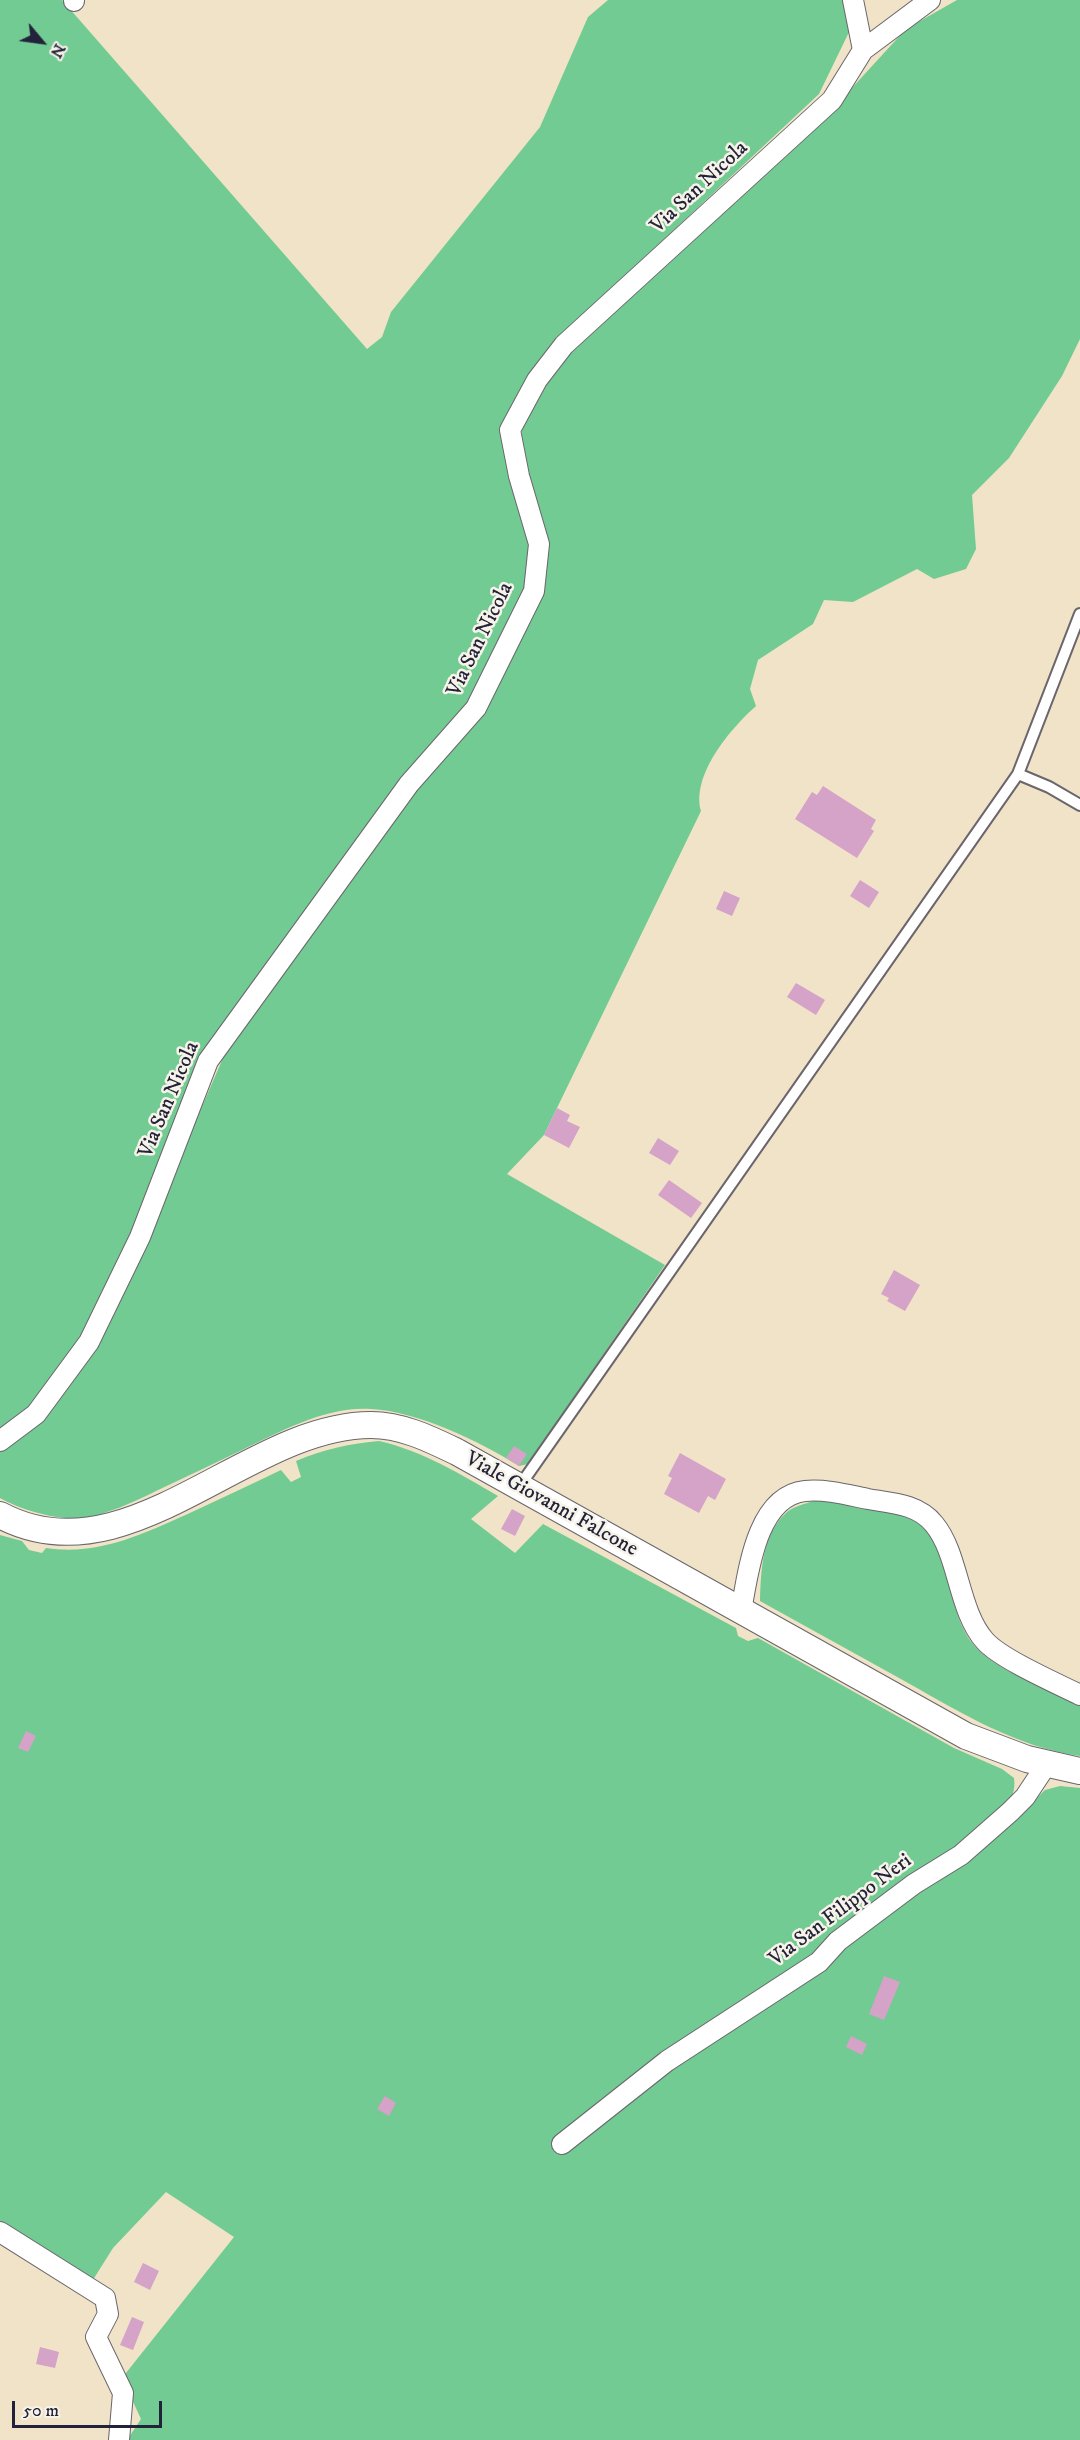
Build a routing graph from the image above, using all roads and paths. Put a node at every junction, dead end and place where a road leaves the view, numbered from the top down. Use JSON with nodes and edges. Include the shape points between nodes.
{"nodes":[{"id":1,"x":853,"y":0,"type":"edge"},
{"id":2,"x":930,"y":0,"type":"edge"},
{"id":3,"x":863,"y":50,"type":"junction"},
{"id":4,"x":1080,"y":614,"type":"edge"},
{"id":5,"x":1018,"y":774,"type":"junction"},
{"id":6,"x":1080,"y":805,"type":"edge"},
{"id":7,"x":0,"y":1442,"type":"edge"},
{"id":8,"x":519,"y":1488,"type":"junction"},
{"id":9,"x":0,"y":1515,"type":"edge"},
{"id":10,"x":741,"y":1611,"type":"junction"},
{"id":11,"x":1080,"y":1695,"type":"edge"},
{"id":12,"x":1047,"y":1764,"type":"junction"},
{"id":13,"x":1080,"y":1771,"type":"edge"},
{"id":14,"x":562,"y":2144,"type":"dead end"},
{"id":15,"x":0,"y":2232,"type":"edge"},
{"id":16,"x":119,"y":2440,"type":"edge"}],
"edges":[{"from":1,"to":3,"type":"street"},
{"from":2,"to":3,"type":"street","name":"Via San Nicola"},
{"from":3,"to":7,"type":"street","name":"Via San Nicola","via":[[832,100],[564,345],[537,380],[510,430],[539,544],[534,591],[476,708],[409,784],[208,1061],[140,1237],[89,1342],[36,1414]]},
{"from":4,"to":5,"type":"lane"},
{"from":5,"to":6,"type":"lane"},
{"from":5,"to":8,"type":"lane"},
{"from":8,"to":9,"type":"street","name":"Viale Giovanni Falcone","via":[[431,1439],[371,1425],[326,1431],[294,1443],[142,1515],[91,1531],[48,1531]]},
{"from":8,"to":10,"type":"street","name":"Viale Giovanni Falcone"},
{"from":10,"to":11,"type":"street","via":[[751,1557],[766,1519],[788,1495],[827,1491],[913,1507],[942,1536],[973,1621],[985,1641],[1001,1654]]},
{"from":10,"to":12,"type":"street","name":"Viale Giovanni Falcone","via":[[966,1736]]},
{"from":12,"to":13,"type":"street","name":"Viale Giovanni Falcone"},
{"from":12,"to":14,"type":"street","name":"Via San Filippo Neri","via":[[1025,1797],[961,1855],[914,1884],[838,1941],[819,1962],[667,2061]]},
{"from":15,"to":16,"type":"street","via":[[105,2298],[108,2314],[96,2337],[123,2393]]}]}
